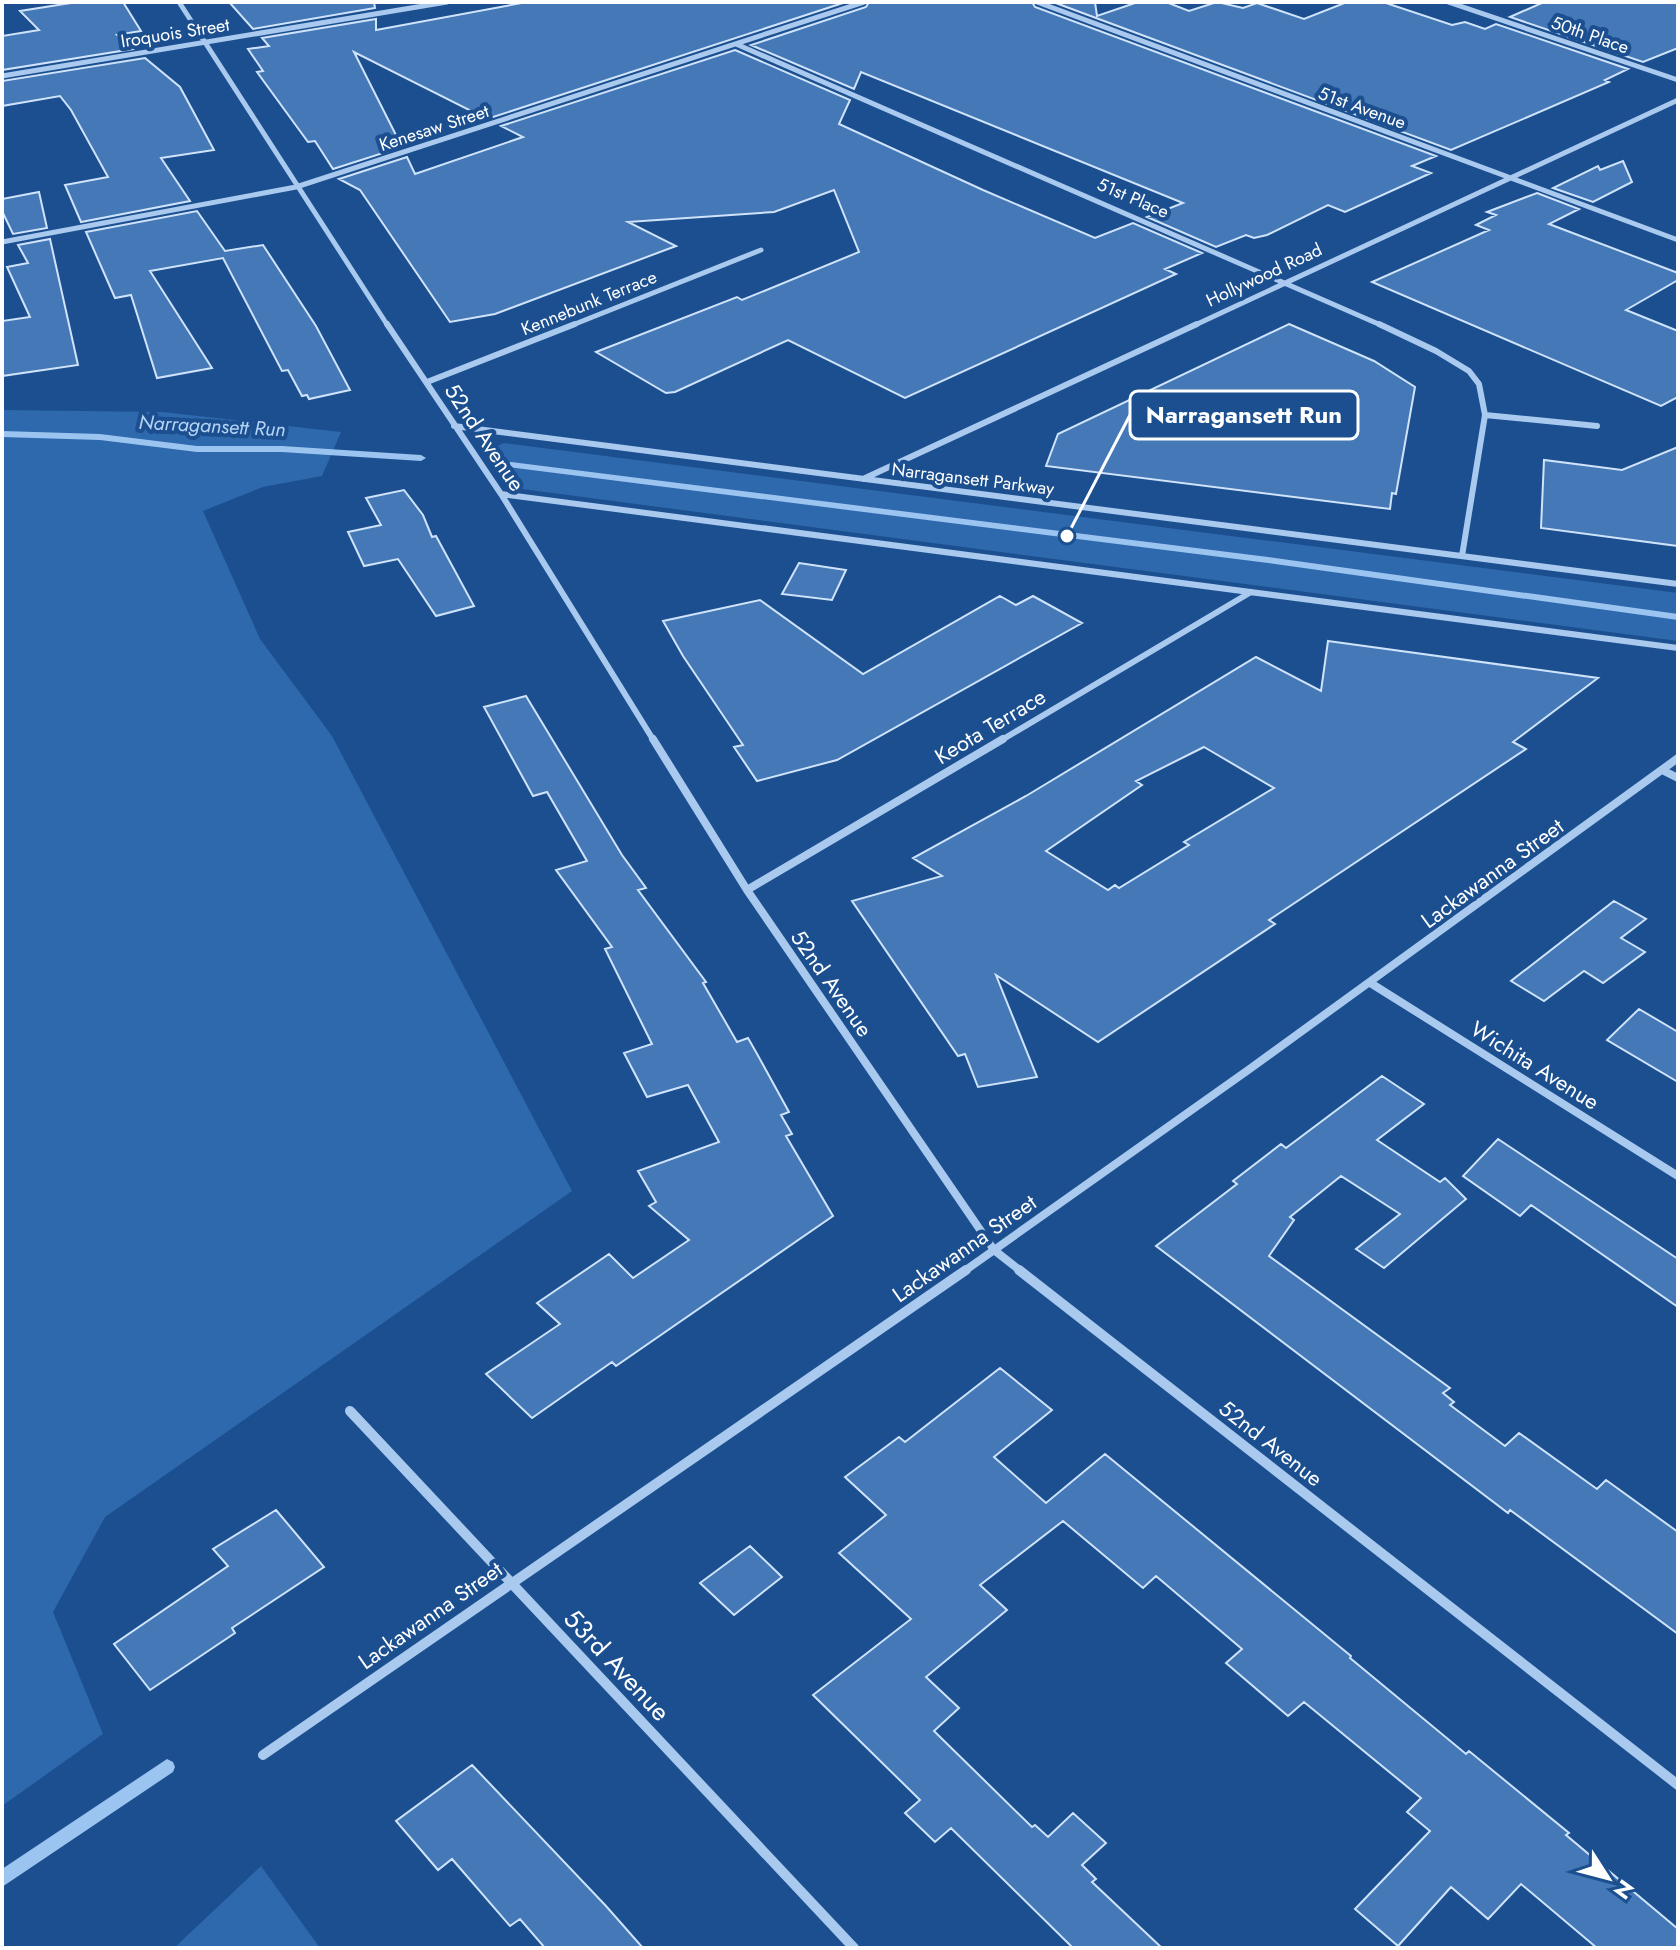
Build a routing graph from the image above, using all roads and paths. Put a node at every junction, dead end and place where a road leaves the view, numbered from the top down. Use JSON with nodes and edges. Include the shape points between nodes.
{"nodes":[{"id":1,"x":179,"y":2,"type":"edge"},
{"id":2,"x":447,"y":2,"type":"edge"},
{"id":3,"x":864,"y":2,"type":"edge"},
{"id":4,"x":1037,"y":2,"type":"edge"},
{"id":5,"x":1448,"y":2,"type":"edge"},
{"id":6,"x":205,"y":42,"type":"junction"},
{"id":7,"x":736,"y":44,"type":"junction"},
{"id":8,"x":2,"y":76,"type":"edge"},
{"id":9,"x":1678,"y":80,"type":"edge"},
{"id":10,"x":1678,"y":100,"type":"edge"},
{"id":11,"x":1513,"y":178,"type":"junction"},
{"id":12,"x":296,"y":187,"type":"junction"},
{"id":13,"x":1678,"y":240,"type":"edge"},
{"id":14,"x":2,"y":242,"type":"edge"},
{"id":15,"x":761,"y":250,"type":"dead end"},
{"id":16,"x":1284,"y":281,"type":"junction"},
{"id":17,"x":427,"y":382,"type":"junction"},
{"id":18,"x":1485,"y":415,"type":"junction"},
{"id":19,"x":454,"y":426,"type":"junction"},
{"id":20,"x":1597,"y":426,"type":"dead end"},
{"id":21,"x":863,"y":479,"type":"junction"},
{"id":22,"x":501,"y":494,"type":"junction"},
{"id":23,"x":1462,"y":556,"type":"junction"},
{"id":24,"x":1678,"y":584,"type":"edge"},
{"id":25,"x":1252,"y":592,"type":"junction"},
{"id":26,"x":1678,"y":648,"type":"edge"},
{"id":27,"x":1678,"y":758,"type":"edge"},
{"id":28,"x":1662,"y":770,"type":"junction"},
{"id":29,"x":1678,"y":778,"type":"edge"},
{"id":30,"x":747,"y":890,"type":"junction"},
{"id":31,"x":1372,"y":984,"type":"junction"},
{"id":32,"x":1678,"y":1176,"type":"edge"},
{"id":33,"x":994,"y":1250,"type":"junction"},
{"id":34,"x":350,"y":1411,"type":"dead end"},
{"id":35,"x":508,"y":1581,"type":"junction"},
{"id":36,"x":263,"y":1755,"type":"dead end"},
{"id":37,"x":1678,"y":1785,"type":"edge"},
{"id":38,"x":854,"y":1948,"type":"edge"}],
"edges":[{"from":1,"to":6,"type":"street","name":"52nd Avenue"},
{"from":2,"to":6,"type":"street","name":"Iroquois Street"},
{"from":3,"to":7,"type":"street","name":"Kenesaw Street"},
{"from":4,"to":11,"type":"street","name":"51st Avenue"},
{"from":5,"to":9,"type":"street","name":"50th Place"},
{"from":6,"to":8,"type":"street","name":"Iroquois Street"},
{"from":6,"to":12,"type":"street","name":"52nd Avenue"},
{"from":7,"to":12,"type":"street","name":"Kenesaw Street"},
{"from":7,"to":16,"type":"street","name":"51st Place"},
{"from":10,"to":11,"type":"street","name":"Hollywood Road"},
{"from":11,"to":13,"type":"street","name":"51st Avenue"},
{"from":11,"to":16,"type":"street","name":"Hollywood Road"},
{"from":12,"to":14,"type":"street","name":"Kenesaw Street"},
{"from":12,"to":17,"type":"street","name":"52nd Avenue"},
{"from":15,"to":17,"type":"street","name":"Kennebunk Terrace"},
{"from":16,"to":18,"type":"street","name":"51st Place","via":[[1419,342],[1469,371],[1479,384]]},
{"from":16,"to":21,"type":"street","name":"Hollywood Road"},
{"from":17,"to":19,"type":"street","name":"52nd Avenue"},
{"from":18,"to":20,"type":"street"},
{"from":18,"to":23,"type":"street","name":"51st Place"},
{"from":19,"to":21,"type":"street","name":"Narragansett Parkway"},
{"from":19,"to":22,"type":"street","name":"52nd Avenue"},
{"from":21,"to":23,"type":"street","name":"Narragansett Parkway"},
{"from":22,"to":25,"type":"street"},
{"from":22,"to":30,"type":"street","name":"52nd Avenue"},
{"from":23,"to":24,"type":"street","name":"Narragansett Parkway"},
{"from":25,"to":26,"type":"street"},
{"from":25,"to":30,"type":"street","name":"Keota Terrace"},
{"from":27,"to":28,"type":"street","name":"Lackawanna Street"},
{"from":28,"to":29,"type":"street"},
{"from":28,"to":31,"type":"street","name":"Lackawanna Street"},
{"from":30,"to":33,"type":"street","name":"52nd Avenue"},
{"from":31,"to":32,"type":"street","name":"Wichita Avenue"},
{"from":31,"to":33,"type":"street","name":"Lackawanna Street"},
{"from":33,"to":35,"type":"street","name":"Lackawanna Street"},
{"from":33,"to":37,"type":"street","name":"52nd Avenue"},
{"from":34,"to":35,"type":"street","name":"53rd Avenue"},
{"from":35,"to":36,"type":"street","name":"Lackawanna Street"},
{"from":35,"to":38,"type":"street","name":"53rd Avenue"}]}
